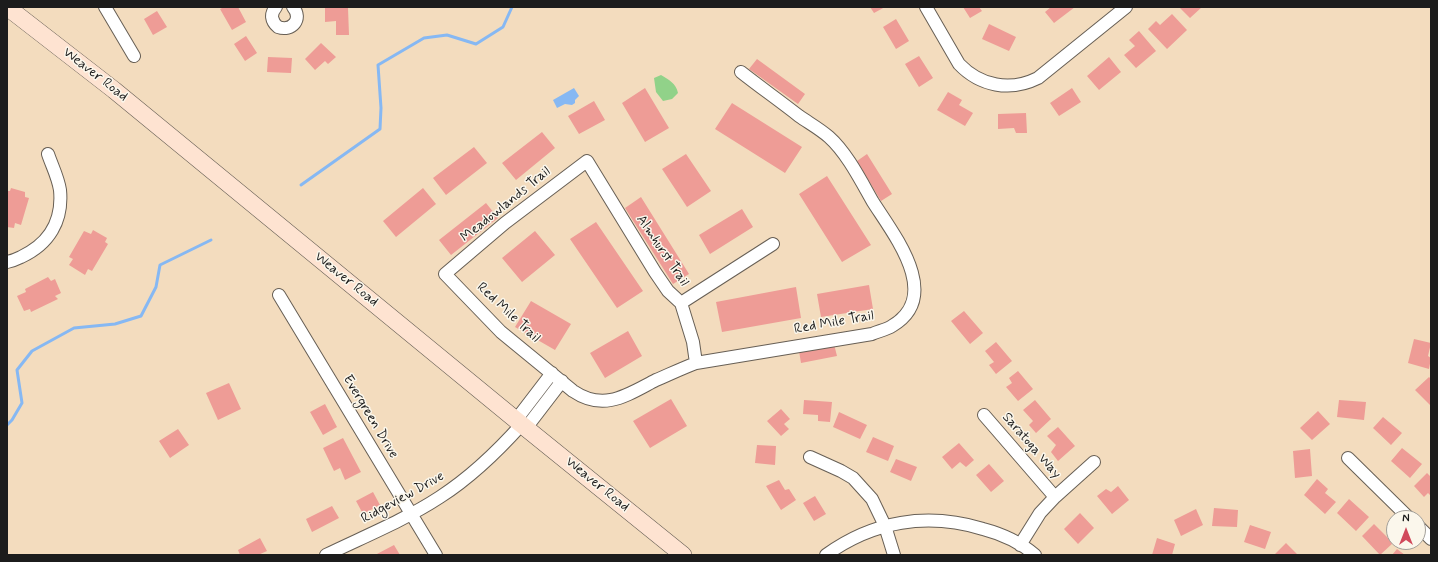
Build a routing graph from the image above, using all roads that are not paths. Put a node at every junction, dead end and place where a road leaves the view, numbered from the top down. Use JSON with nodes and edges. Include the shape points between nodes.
{"nodes":[{"id":1,"x":7,"y":7,"type":"edge"},
{"id":2,"x":105,"y":7,"type":"edge"},
{"id":3,"x":276,"y":7,"type":"edge"},
{"id":4,"x":293,"y":7,"type":"edge"},
{"id":5,"x":926,"y":7,"type":"edge"},
{"id":6,"x":1126,"y":7,"type":"edge"},
{"id":7,"x":134,"y":56,"type":"dead end"},
{"id":8,"x":740,"y":72,"type":"dead end"},
{"id":9,"x":48,"y":154,"type":"dead end"},
{"id":10,"x":586,"y":161,"type":"joint"},
{"id":11,"x":773,"y":244,"type":"dead end"},
{"id":12,"x":7,"y":262,"type":"edge"},
{"id":13,"x":445,"y":274,"type":"joint"},
{"id":14,"x":279,"y":295,"type":"dead end"},
{"id":15,"x":681,"y":303,"type":"junction"},
{"id":16,"x":696,"y":363,"type":"junction"},
{"id":17,"x":552,"y":373,"type":"junction"},
{"id":18,"x":562,"y":381,"type":"junction"},
{"id":19,"x":984,"y":415,"type":"dead end"},
{"id":20,"x":521,"y":424,"type":"junction"},
{"id":21,"x":810,"y":456,"type":"dead end"},
{"id":22,"x":1348,"y":458,"type":"dead end"},
{"id":23,"x":1094,"y":462,"type":"dead end"},
{"id":24,"x":1055,"y":497,"type":"junction"},
{"id":25,"x":1401,"y":510,"type":"edge"},
{"id":26,"x":411,"y":513,"type":"junction"},
{"id":27,"x":885,"y":526,"type":"junction"},
{"id":28,"x":1020,"y":545,"type":"junction"},
{"id":29,"x":326,"y":555,"type":"edge"},
{"id":30,"x":436,"y":555,"type":"edge"},
{"id":31,"x":683,"y":555,"type":"edge"},
{"id":32,"x":826,"y":555,"type":"edge"},
{"id":33,"x":894,"y":555,"type":"edge"},
{"id":34,"x":1035,"y":555,"type":"edge"}],
"edges":[{"from":1,"to":20,"type":"main road","name":"Weaver Road","via":[[114,90]]},
{"from":2,"to":7,"type":"street"},
{"from":3,"to":4,"type":"street","via":[[273,20],[278,27],[286,28],[294,25],[297,18]]},
{"from":5,"to":6,"type":"street","via":[[959,64],[966,71],[984,82],[1007,86],[1028,83],[1038,78]]},
{"from":8,"to":16,"type":"street","name":"Red Mile Trail","via":[[837,146],[902,248],[912,272],[914,294],[908,310],[898,322],[872,334]]},
{"from":9,"to":12,"type":"street","via":[[60,188],[57,220],[50,236],[43,244]]},
{"from":10,"to":13,"type":"street","name":"Meadowlands Trail","via":[[505,223]]},
{"from":10,"to":15,"type":"street","name":"Almhurst Trail","via":[[655,272],[668,291]]},
{"from":11,"to":15,"type":"street"},
{"from":13,"to":17,"type":"street","name":"Red Mile Trail","via":[[501,332]]},
{"from":14,"to":26,"type":"street","name":"Evergreen Drive"},
{"from":15,"to":16,"type":"street","name":"Almhurst Trail","via":[[693,342]]},
{"from":16,"to":18,"type":"street","name":"Red Mile Trail","via":[[612,401],[592,400],[580,396]]},
{"from":17,"to":18,"type":"street","name":"Red Mile Trail"},
{"from":17,"to":20,"type":"street"},
{"from":18,"to":20,"type":"street"},
{"from":19,"to":24,"type":"street","name":"Saratoga Way"},
{"from":20,"to":26,"type":"street","name":"Ridgeview Drive","via":[[482,466],[439,498]]},
{"from":20,"to":31,"type":"main road","name":"Weaver Road"},
{"from":21,"to":27,"type":"street","via":[[853,478],[872,499]]},
{"from":22,"to":25,"type":"street"},
{"from":23,"to":24,"type":"street"},
{"from":24,"to":28,"type":"street","via":[[1040,513]]},
{"from":26,"to":29,"type":"street","name":"Ridgeview Drive"},
{"from":26,"to":30,"type":"street","name":"Evergreen Drive"},
{"from":27,"to":28,"type":"street","via":[[928,520],[962,523],[992,532]]},
{"from":27,"to":32,"type":"street","via":[[855,537]]},
{"from":27,"to":33,"type":"street"},
{"from":28,"to":34,"type":"street"}]}
